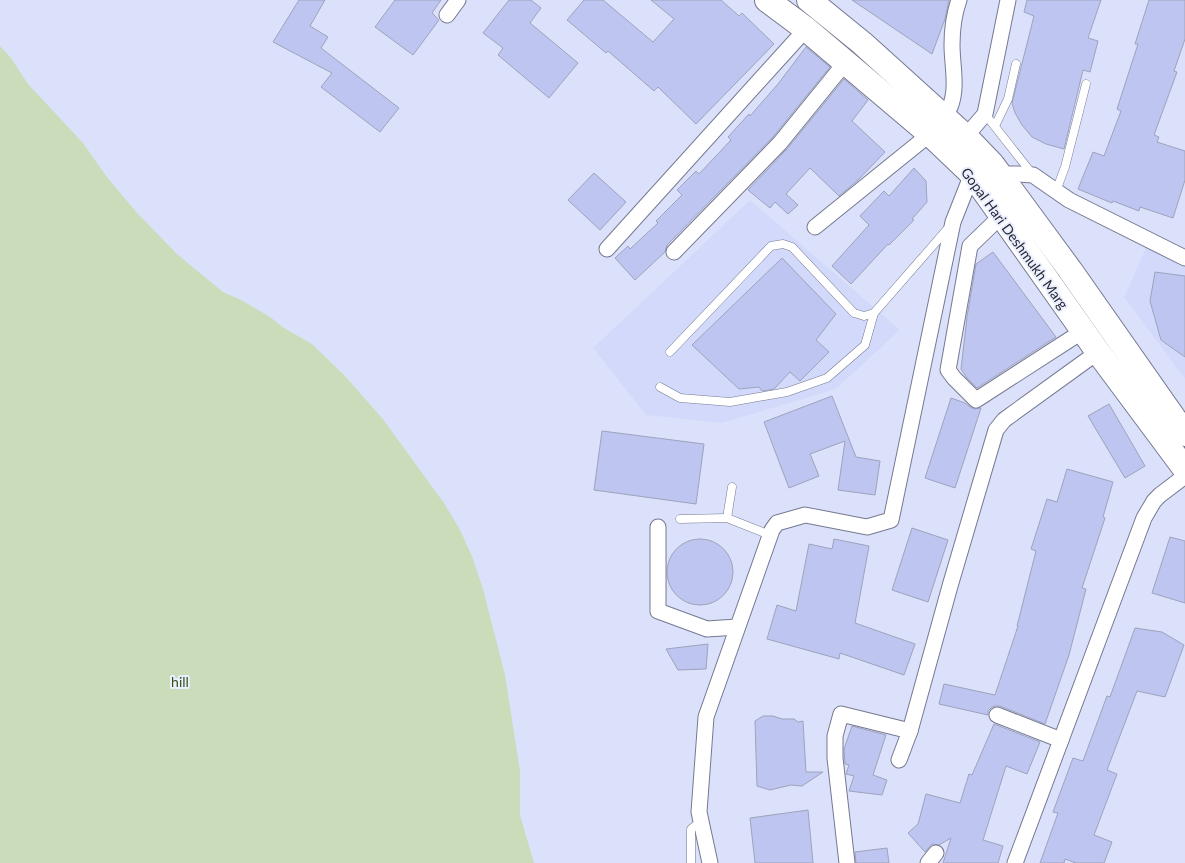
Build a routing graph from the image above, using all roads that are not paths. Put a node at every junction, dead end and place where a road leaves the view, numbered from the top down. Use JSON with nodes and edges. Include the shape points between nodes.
{"nodes":[{"id":1,"x":458,"y":0,"type":"edge"},
{"id":2,"x":766,"y":0,"type":"edge"},
{"id":3,"x":809,"y":0,"type":"edge"},
{"id":4,"x":960,"y":0,"type":"edge"},
{"id":5,"x":1008,"y":0,"type":"edge"},
{"id":6,"x":447,"y":14,"type":"dead end"},
{"id":7,"x":806,"y":29,"type":"junction"},
{"id":8,"x":845,"y":63,"type":"junction"},
{"id":9,"x":1016,"y":64,"type":"dead end"},
{"id":10,"x":1086,"y":84,"type":"dead end"},
{"id":11,"x":985,"y":114,"type":"junction"},
{"id":12,"x":937,"y":126,"type":"junction"},
{"id":13,"x":995,"y":126,"type":"junction"},
{"id":14,"x":958,"y":145,"type":"junction"},
{"id":15,"x":988,"y":172,"type":"junction"},
{"id":16,"x":1033,"y":175,"type":"junction"},
{"id":17,"x":1056,"y":191,"type":"junction"},
{"id":18,"x":1001,"y":216,"type":"junction"},
{"id":19,"x":952,"y":222,"type":"junction"},
{"id":20,"x":814,"y":227,"type":"dead end"},
{"id":21,"x":607,"y":249,"type":"dead end"},
{"id":22,"x":674,"y":252,"type":"dead end"},
{"id":23,"x":1185,"y":258,"type":"edge"},
{"id":24,"x":874,"y":313,"type":"junction"},
{"id":25,"x":1083,"y":331,"type":"junction"},
{"id":26,"x":670,"y":352,"type":"dead end"},
{"id":27,"x":1098,"y":352,"type":"junction"},
{"id":28,"x":660,"y":387,"type":"dead end"},
{"id":29,"x":1185,"y":434,"type":"edge"},
{"id":30,"x":1185,"y":469,"type":"edge"},
{"id":31,"x":1185,"y":476,"type":"edge"},
{"id":32,"x":732,"y":487,"type":"dead end"},
{"id":33,"x":727,"y":518,"type":"junction"},
{"id":34,"x":680,"y":519,"type":"dead end"},
{"id":35,"x":658,"y":527,"type":"dead end"},
{"id":36,"x":770,"y":536,"type":"junction"},
{"id":37,"x":737,"y":626,"type":"junction"},
{"id":38,"x":997,"y":715,"type":"dead end"},
{"id":39,"x":910,"y":730,"type":"junction"},
{"id":40,"x":1061,"y":740,"type":"junction"},
{"id":41,"x":899,"y":760,"type":"dead end"},
{"id":42,"x":702,"y":824,"type":"junction"},
{"id":43,"x":691,"y":863,"type":"edge"},
{"id":44,"x":710,"y":863,"type":"edge"},
{"id":45,"x":847,"y":863,"type":"edge"},
{"id":46,"x":1015,"y":863,"type":"edge"}],
"edges":[{"from":1,"to":6,"type":"street"},
{"from":2,"to":7,"type":"main road","name":"Gopal Hari Deshmukh Marg"},
{"from":3,"to":12,"type":"main road","name":"Gopal Hari Deshmukh Marg","via":[[862,43]]},
{"from":4,"to":12,"type":"street","via":[[952,45],[954,82],[951,104]]},
{"from":5,"to":11,"type":"street"},
{"from":7,"to":8,"type":"main road","name":"Gopal Hari Deshmukh Marg"},
{"from":7,"to":21,"type":"street"},
{"from":8,"to":12,"type":"main road","name":"Gopal Hari Deshmukh Marg"},
{"from":8,"to":22,"type":"street","via":[[780,144]]},
{"from":9,"to":13,"type":"lane","via":[[1008,99]]},
{"from":10,"to":17,"type":"lane","via":[[1066,167]]},
{"from":11,"to":13,"type":"lane"},
{"from":11,"to":14,"type":"street"},
{"from":12,"to":14,"type":"main road","name":"Gopal Hari Deshmukh Marg"},
{"from":12,"to":20,"type":"street"},
{"from":13,"to":16,"type":"lane"},
{"from":14,"to":15,"type":"main road","name":"Gopal Hari Deshmukh Marg"},
{"from":15,"to":16,"type":"street"},
{"from":15,"to":18,"type":"main road","name":"Gopal Hari Deshmukh Marg"},
{"from":15,"to":19,"type":"street"},
{"from":15,"to":29,"type":"main road","name":"Gopal Hari Deshmukh Marg","via":[[1070,270]]},
{"from":16,"to":17,"type":"street"},
{"from":17,"to":23,"type":"street"},
{"from":18,"to":25,"type":"main road","name":"Gopal Hari Deshmukh Marg"},
{"from":18,"to":25,"type":"street","via":[[970,246],[948,370],[976,400]]},
{"from":19,"to":24,"type":"lane"},
{"from":19,"to":36,"type":"street","via":[[891,520],[867,527],[804,515],[777,523]]},
{"from":24,"to":26,"type":"lane","via":[[864,316],[854,313],[792,248],[783,244],[771,246]]},
{"from":24,"to":28,"type":"lane","via":[[865,345],[827,378],[787,392],[730,402],[680,398]]},
{"from":25,"to":27,"type":"main road","name":"Gopal Hari Deshmukh Marg"},
{"from":27,"to":30,"type":"main road","name":"Gopal Hari Deshmukh Marg"},
{"from":27,"to":39,"type":"street","via":[[1004,420],[996,430]]},
{"from":31,"to":40,"type":"street","via":[[1160,495],[1144,518]]},
{"from":32,"to":33,"type":"lane"},
{"from":33,"to":34,"type":"lane"},
{"from":33,"to":36,"type":"lane"},
{"from":35,"to":37,"type":"street","via":[[658,611],[707,629]]},
{"from":36,"to":37,"type":"street"},
{"from":37,"to":42,"type":"street","via":[[706,717],[699,812]]},
{"from":38,"to":40,"type":"street"},
{"from":39,"to":41,"type":"street"},
{"from":39,"to":45,"type":"street","via":[[841,714],[835,736],[835,758]]},
{"from":40,"to":46,"type":"street"},
{"from":42,"to":43,"type":"lane","via":[[691,829]]},
{"from":42,"to":44,"type":"street"}]}
